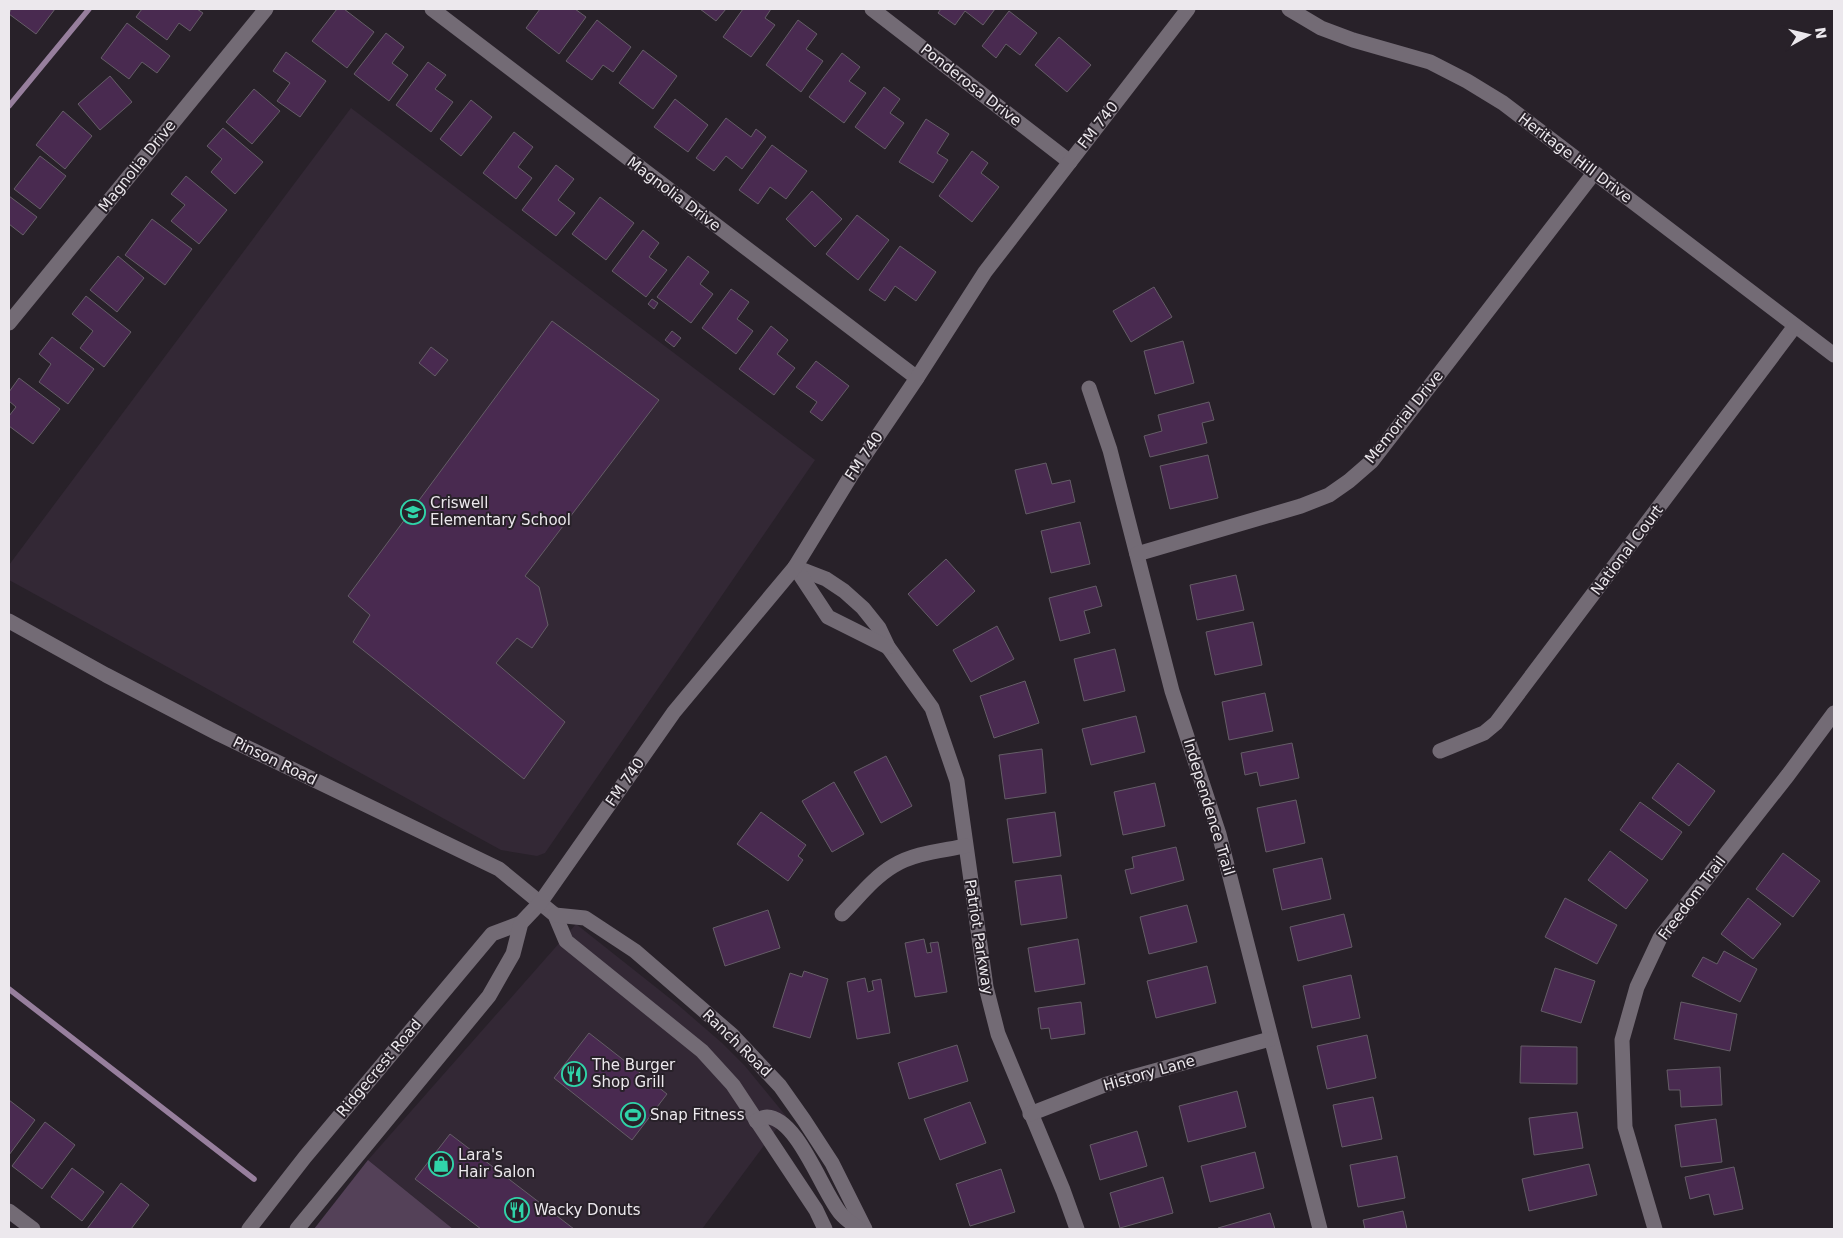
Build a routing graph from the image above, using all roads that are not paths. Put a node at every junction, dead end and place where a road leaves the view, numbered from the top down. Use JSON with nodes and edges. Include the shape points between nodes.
{"nodes":[{"id":1,"x":266,"y":9,"type":"edge"},
{"id":2,"x":432,"y":9,"type":"edge"},
{"id":3,"x":872,"y":9,"type":"edge"},
{"id":4,"x":1188,"y":9,"type":"edge"},
{"id":5,"x":1289,"y":9,"type":"edge"},
{"id":6,"x":1070,"y":162,"type":"junction"},
{"id":7,"x":1594,"y":173,"type":"junction"},
{"id":8,"x":9,"y":323,"type":"edge"},
{"id":9,"x":1795,"y":326,"type":"junction"},
{"id":10,"x":1834,"y":356,"type":"edge"},
{"id":11,"x":917,"y":378,"type":"junction"},
{"id":12,"x":1089,"y":388,"type":"dead end"},
{"id":13,"x":1137,"y":554,"type":"junction"},
{"id":14,"x":795,"y":567,"type":"junction"},
{"id":15,"x":9,"y":621,"type":"edge"},
{"id":16,"x":888,"y":647,"type":"junction"},
{"id":17,"x":1834,"y":713,"type":"edge"},
{"id":18,"x":1440,"y":751,"type":"dead end"},
{"id":19,"x":965,"y":846,"type":"junction"},
{"id":20,"x":540,"y":902,"type":"junction"},
{"id":21,"x":842,"y":914,"type":"dead end"},
{"id":22,"x":555,"y":915,"type":"junction"},
{"id":23,"x":522,"y":923,"type":"junction"},
{"id":24,"x":1270,"y":1039,"type":"junction"},
{"id":25,"x":1030,"y":1114,"type":"junction"},
{"id":26,"x":756,"y":1121,"type":"junction"},
{"id":27,"x":9,"y":1212,"type":"edge"},
{"id":28,"x":32,"y":1229,"type":"edge"},
{"id":29,"x":249,"y":1229,"type":"edge"},
{"id":30,"x":297,"y":1229,"type":"edge"},
{"id":31,"x":825,"y":1229,"type":"edge"},
{"id":32,"x":859,"y":1229,"type":"edge"},
{"id":33,"x":866,"y":1229,"type":"edge"},
{"id":34,"x":1077,"y":1229,"type":"edge"},
{"id":35,"x":1320,"y":1229,"type":"edge"},
{"id":36,"x":1655,"y":1229,"type":"edge"}],
"edges":[{"from":1,"to":8,"type":"street","name":"Magnolia Drive"},
{"from":2,"to":11,"type":"street","name":"Magnolia Drive"},
{"from":3,"to":6,"type":"street","name":"Ponderosa Drive"},
{"from":4,"to":6,"type":"street","name":"FM 740","number":"FM 740"},
{"from":5,"to":7,"type":"street","name":"Heritage Hill Drive","via":[[1321,28],[1430,62],[1468,81],[1503,103]]},
{"from":6,"to":11,"type":"street","name":"FM 740","number":"FM 740","via":[[986,272]]},
{"from":7,"to":9,"type":"street","name":"Heritage Hill Drive"},
{"from":7,"to":13,"type":"street","name":"Memorial Drive","via":[[1372,461],[1349,481],[1328,495],[1301,506]]},
{"from":9,"to":10,"type":"street","name":"Heritage Hill Drive"},
{"from":9,"to":18,"type":"street","name":"National Court","via":[[1496,723],[1484,733]]},
{"from":11,"to":14,"type":"street","name":"FM 740","number":"FM 740","via":[[852,474]]},
{"from":12,"to":13,"type":"street","name":"Independence Trail","via":[[1110,450]]},
{"from":13,"to":24,"type":"street","name":"Independence Trail","via":[[1172,691],[1219,834]]},
{"from":14,"to":16,"type":"street","name":"Patriot Parkway","via":[[828,617]]},
{"from":14,"to":16,"type":"street","name":"Patriot Parkway","via":[[826,578],[844,591],[879,628]]},
{"from":14,"to":20,"type":"street","name":"FM 740","number":"FM 740","via":[[674,712]]},
{"from":15,"to":20,"type":"street","name":"Pinson Road","via":[[211,730],[499,869]]},
{"from":16,"to":19,"type":"street","name":"Patriot Parkway","via":[[932,708],[957,781]]},
{"from":17,"to":36,"type":"street","name":"Freedom Trail","via":[[1660,938],[1637,987],[1622,1040],[1625,1127]]},
{"from":19,"to":21,"type":"street","via":[[910,858],[892,866]]},
{"from":19,"to":25,"type":"street","name":"Patriot Parkway","via":[[986,987],[995,1024]]},
{"from":20,"to":22,"type":"street","name":"Ranch Road"},
{"from":20,"to":23,"type":"street","name":"Ridgecrest Road"},
{"from":22,"to":26,"type":"street","name":"Ranch Road","via":[[566,941],[702,1051]]},
{"from":22,"to":33,"type":"street","name":"Ranch Road","via":[[586,918],[635,951],[732,1035],[780,1086],[804,1120],[832,1163]]},
{"from":23,"to":29,"type":"street","name":"Ridgecrest Road","via":[[492,934],[486,940]]},
{"from":23,"to":30,"type":"street","name":"Ridgecrest Road","via":[[513,954],[489,996]]},
{"from":24,"to":25,"type":"street","name":"History Lane","via":[[1107,1084]]},
{"from":24,"to":35,"type":"street","name":"Independence Trail"},
{"from":25,"to":34,"type":"street","name":"Patriot Parkway"},
{"from":26,"to":31,"type":"street","name":"Ranch Road","via":[[816,1210]]},
{"from":26,"to":32,"type":"street","via":[[766,1117],[786,1127],[841,1214]]},
{"from":27,"to":28,"type":"street"}]}
